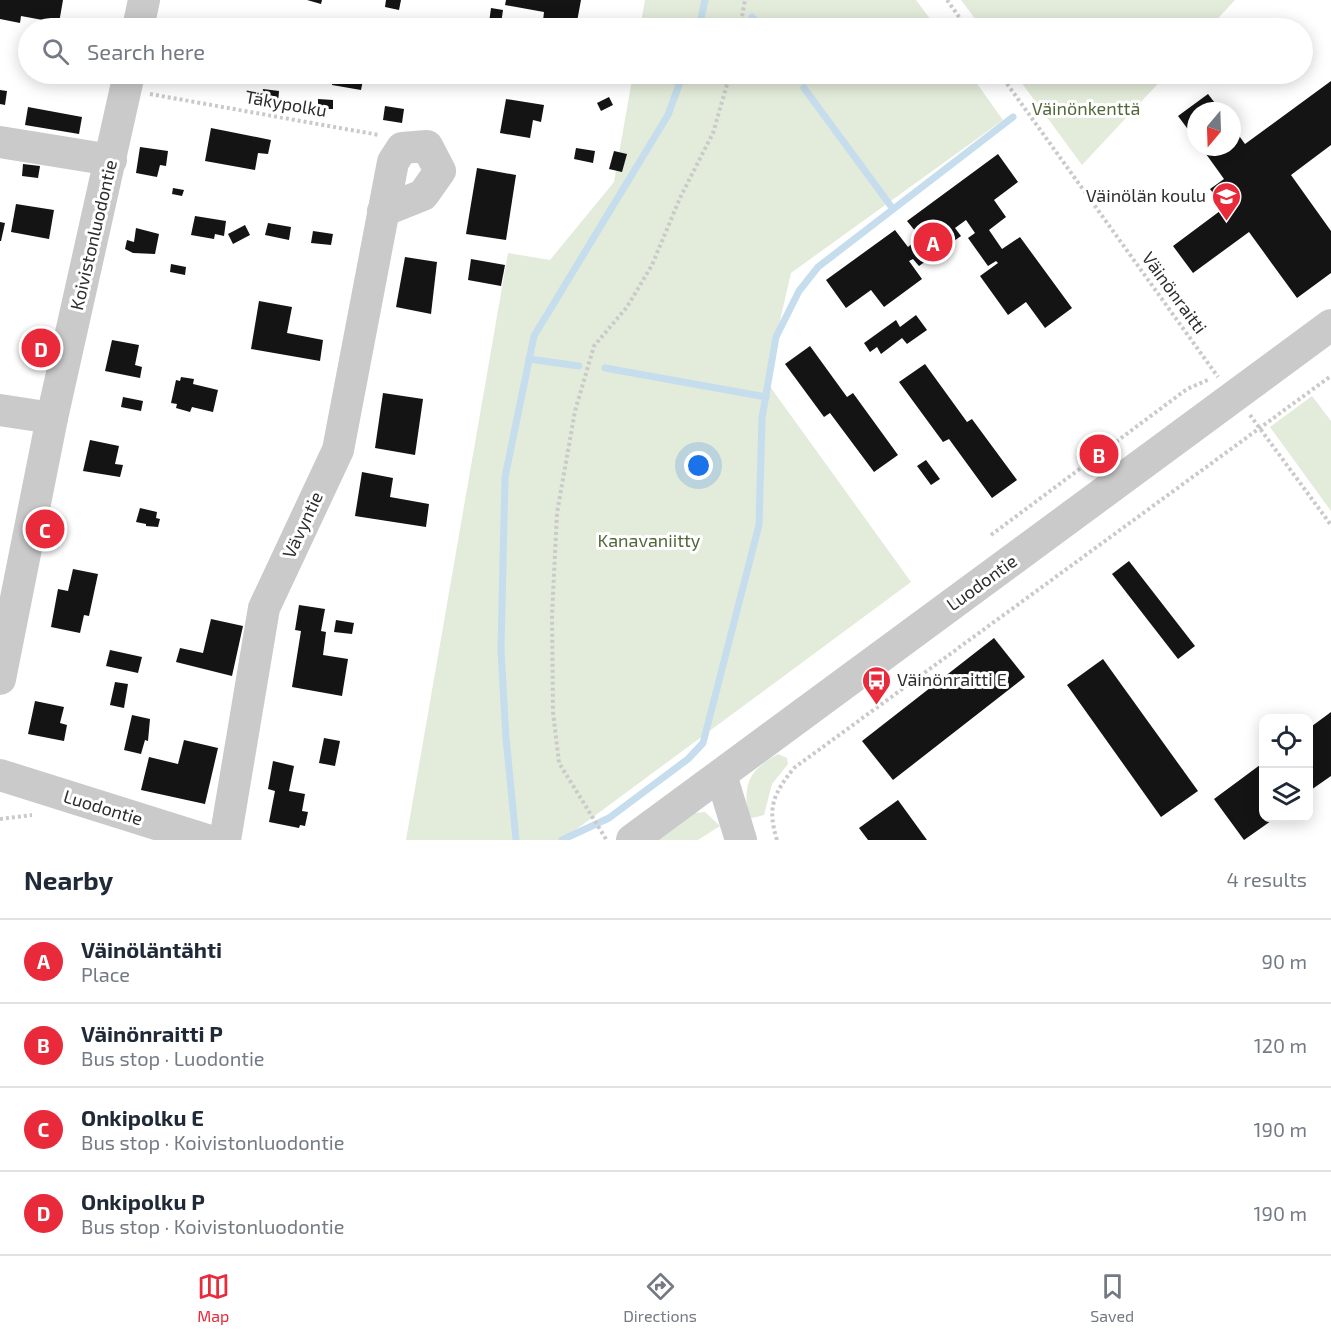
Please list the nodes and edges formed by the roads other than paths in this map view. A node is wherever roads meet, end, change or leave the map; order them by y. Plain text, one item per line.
1 (144, 0) edge
2 (140, 18) edge
3 (126, 84) edge
4 (0, 142) edge
5 (111, 160) junction
6 (383, 211) junction
7 (1331, 325) edge
8 (0, 410) edge
9 (52, 418) junction
10 (8, 596) edge
11 (0, 679) edge
12 (0, 775) edge
13 (721, 775) junction
14 (207, 840) edge
15 (225, 840) edge
16 (632, 840) edge
17 (741, 840) edge

1 - 2 street
3 - 5 street, Koivistonluodontie
4 - 5 street
5 - 9 street, Koivistonluodontie
6 - 6 street, Vävyntie
6 - 15 street, Vävyntie
7 - 13 street, Luodontie
8 - 9 street
9 - 10 street, Koivistonluodontie
10 - 11 street, Koivistonluodontie
12 - 14 street, Luodontie
13 - 16 street, Luodontie
13 - 17 street

